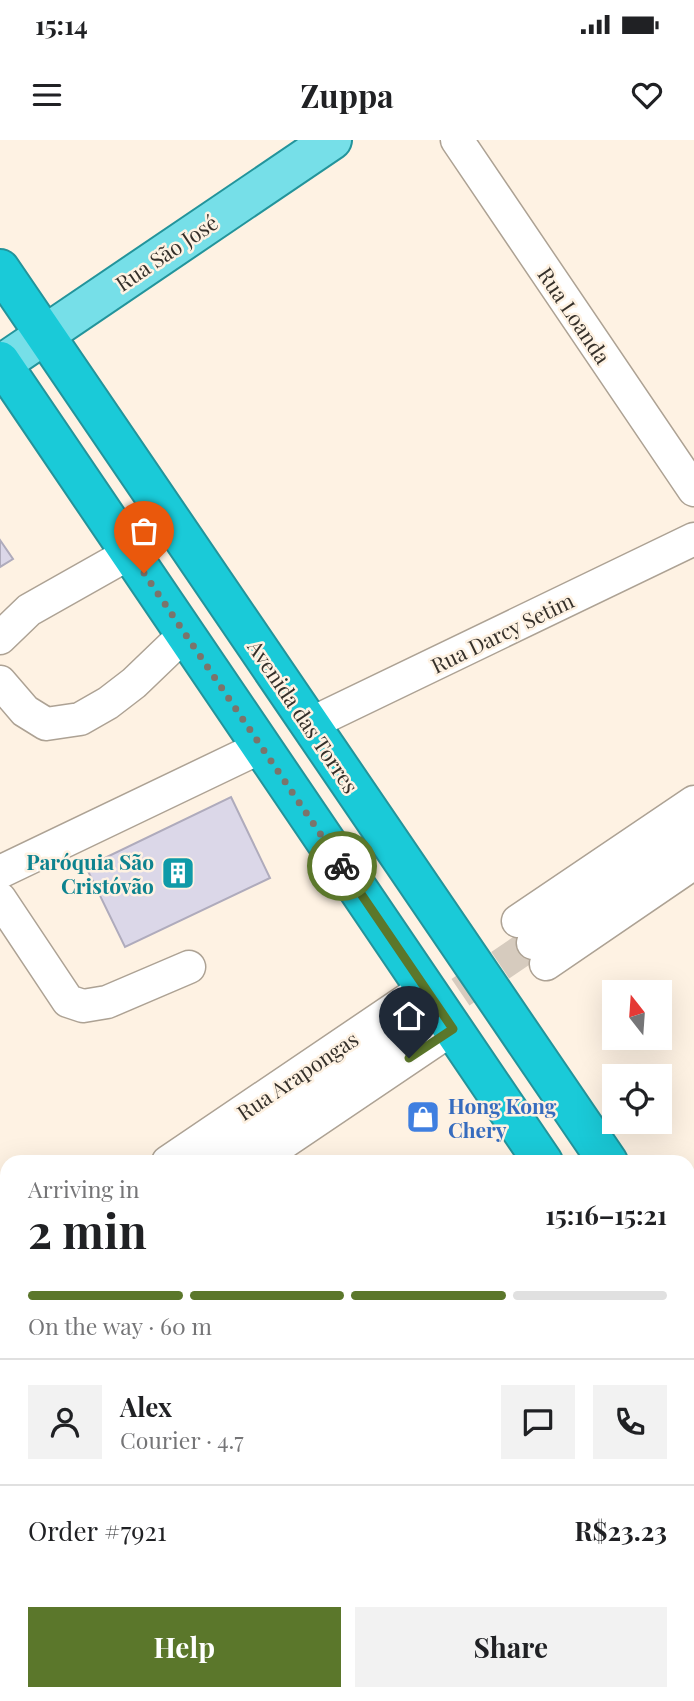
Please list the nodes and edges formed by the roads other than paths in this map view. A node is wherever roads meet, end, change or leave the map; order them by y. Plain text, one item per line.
1 (332, 140) edge
2 (457, 140) edge
3 (0, 269) edge
4 (45, 335) junction
5 (1, 364) edge
6 (694, 491) edge
7 (694, 539) edge
8 (130, 553) junction
9 (186, 634) junction
10 (0, 638) edge
11 (0, 682) edge
12 (310, 724) junction
13 (261, 747) junction
14 (694, 802) edge
15 (694, 834) edge
16 (694, 863) edge
17 (0, 872) edge
18 (0, 900) edge
19 (532, 943) junction
20 (189, 967) dead end
21 (425, 988) junction
22 (453, 1029) junction
23 (381, 1046) tunnel mouth
24 (178, 1155) edge
25 (219, 1155) edge
26 (265, 1155) edge
27 (538, 1155) edge
28 (603, 1155) edge

1 - 4 main road, Rua São José
2 - 6 street, Rua Loanda
3 - 4 highway, Avenida das Torres
4 - 5 main road, Rua São José
4 - 12 highway, Avenida das Torres
5 - 8 highway
7 - 12 street, Rua Darcy Setim
8 - 9 highway
8 - 10 street
9 - 11 street
9 - 13 highway
12 - 28 highway, Avenida das Torres
13 - 17 street
13 - 21 highway
14 - 19 street
15 - 19 street
16 - 19 street
18 - 20 street
21 - 22 highway
21 - 24 street, Rua Arapongas
22 - 26 street
22 - 27 highway
23 - 25 street, Rua Arapongas

